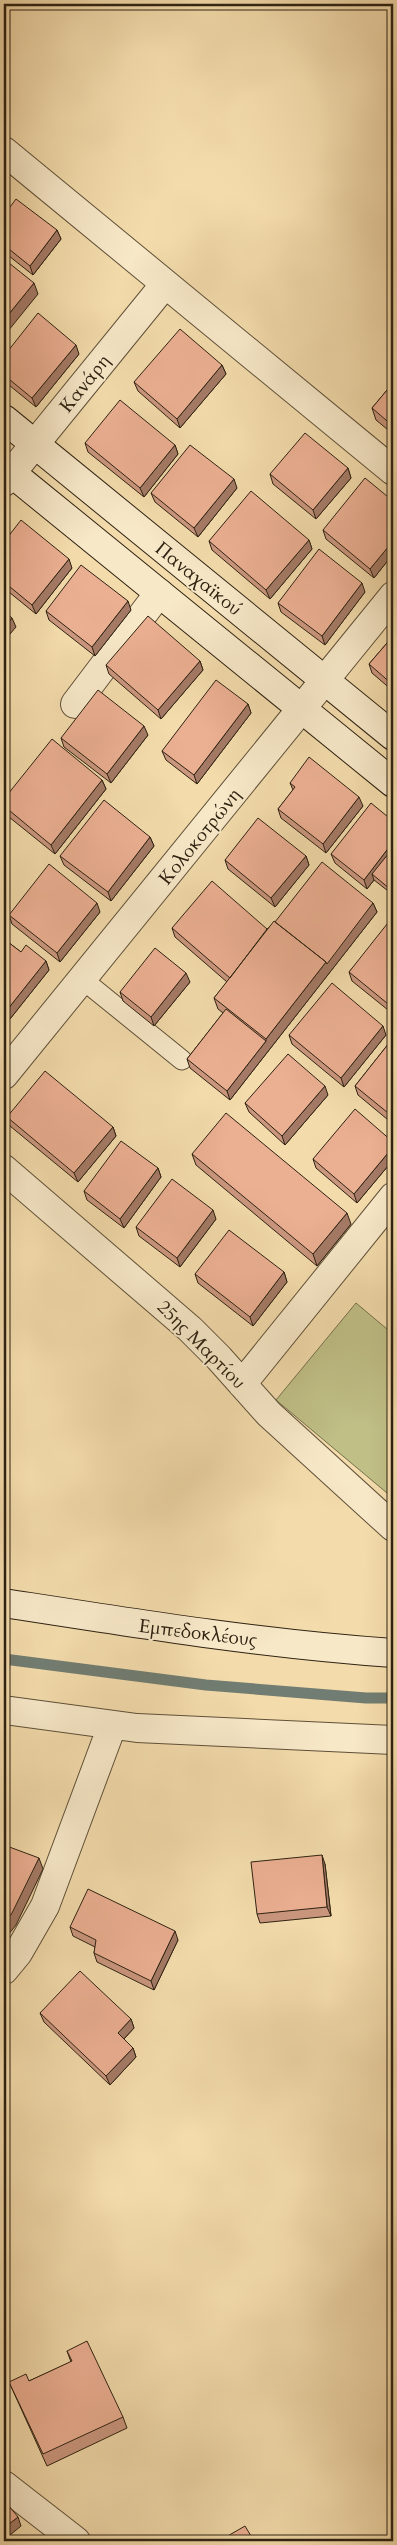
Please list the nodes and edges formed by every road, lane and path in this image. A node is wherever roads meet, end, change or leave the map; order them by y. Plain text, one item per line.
1 (4, 151) edge
2 (165, 284) junction
3 (4, 419) edge
4 (35, 444) junction
5 (393, 471) edge
6 (6, 474) edge
7 (158, 593) junction
8 (393, 596) edge
9 (326, 681) junction
10 (75, 704) dead end
11 (303, 710) junction
12 (393, 736) edge
13 (393, 783) edge
14 (82, 979) junction
15 (182, 1060) dead end
16 (4, 1076) edge
17 (4, 1169) edge
18 (393, 1197) edge
19 (242, 1384) junction
20 (393, 1526) edge
21 (4, 1603) edge
22 (393, 1653) edge
23 (4, 1710) edge
24 (112, 1726) junction
25 (393, 1740) edge
26 (4, 1970) edge
27 (6, 2487) edge
28 (76, 2541) edge

1 - 2 street
2 - 4 street, Κανάρη
2 - 5 street
3 - 4 street, Παναχαϊκού
4 - 6 street, Κανάρη
4 - 9 street, Παναχαϊκού
6 - 7 street, Παναχαϊκού
7 - 10 street
7 - 11 street, Παναχαϊκού
8 - 9 street, Κολοκοτρώνη
9 - 11 street, Κολοκοτρώνη
9 - 12 street, Παναχαϊκού
11 - 13 street, Παναχαϊκού
11 - 14 street, Κολοκοτρώνη
14 - 15 lane
14 - 16 street, Κολοκοτρώνη
17 - 19 street, 25ης Μαρτίου
18 - 19 street
19 - 20 street, 25ης Μαρτίου
21 - 22 street, Εμπεδοκλέους
23 - 24 street
24 - 25 street
24 - 26 street
27 - 28 street

